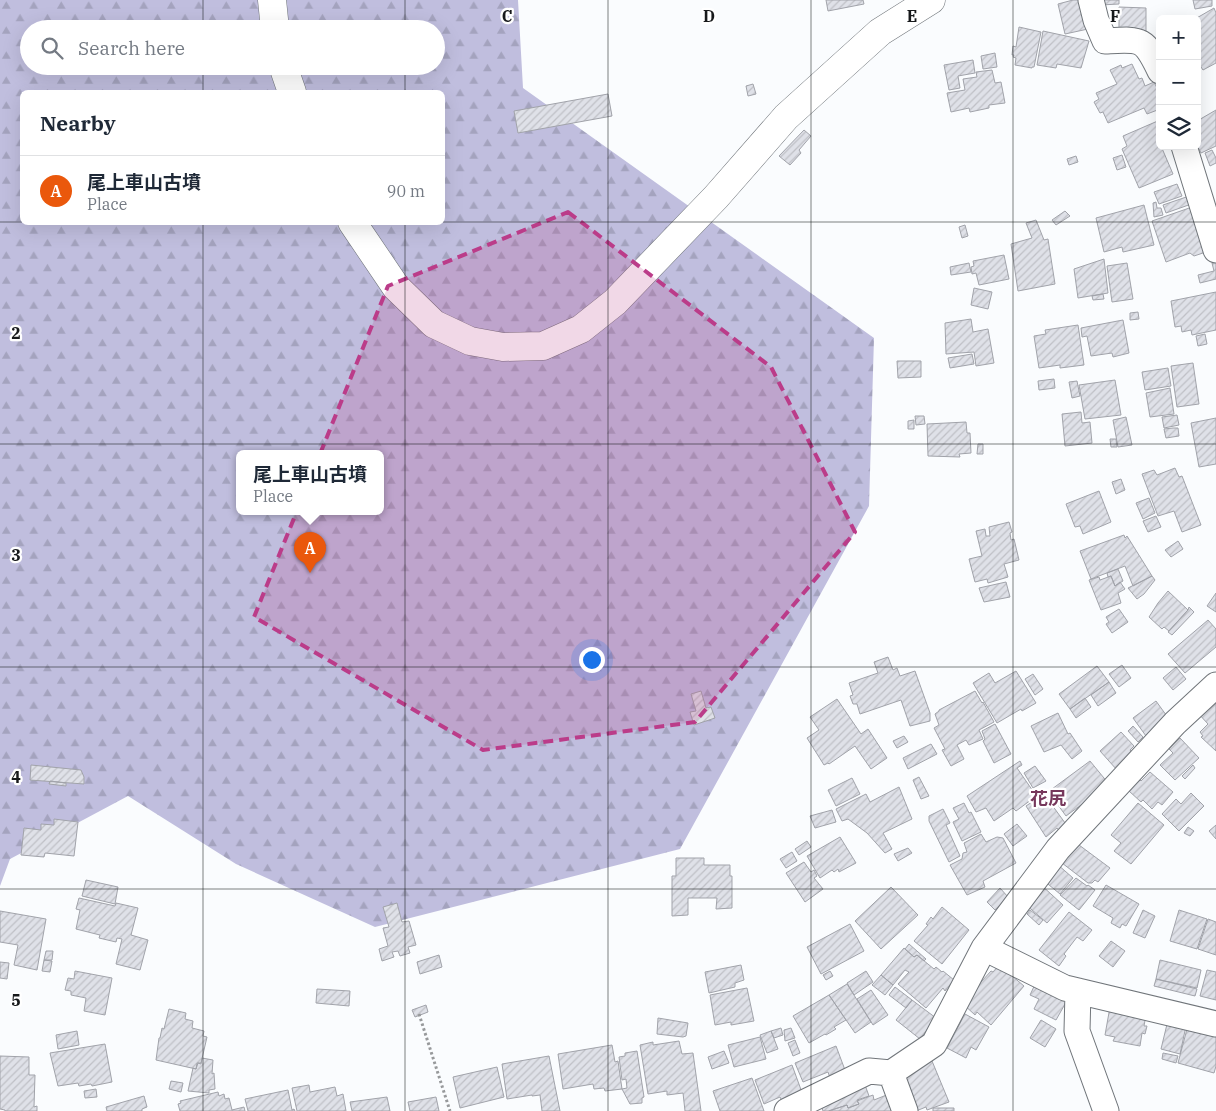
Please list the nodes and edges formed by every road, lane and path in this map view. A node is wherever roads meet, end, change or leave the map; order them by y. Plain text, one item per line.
1 (272, 0) edge
2 (931, 0) edge
3 (1091, 0) edge
4 (274, 20) edge
5 (1156, 63) edge
6 (286, 75) edge
7 (291, 90) edge
8 (1185, 150) edge
9 (354, 225) edge
10 (1216, 250) edge
11 (1216, 685) edge
12 (984, 948) junction
13 (1078, 991) junction
14 (419, 1014) dead end
15 (1216, 1024) edge
16 (891, 1073) junction
17 (450, 1111) edge
18 (787, 1111) edge
19 (905, 1111) edge
20 (1106, 1111) edge

1 - 4 street
2 - 9 street
3 - 5 street
6 - 7 street
8 - 10 street
11 - 12 street
12 - 13 street
12 - 16 street
13 - 15 street
13 - 20 street
14 - 17 path
16 - 18 street
16 - 19 street

